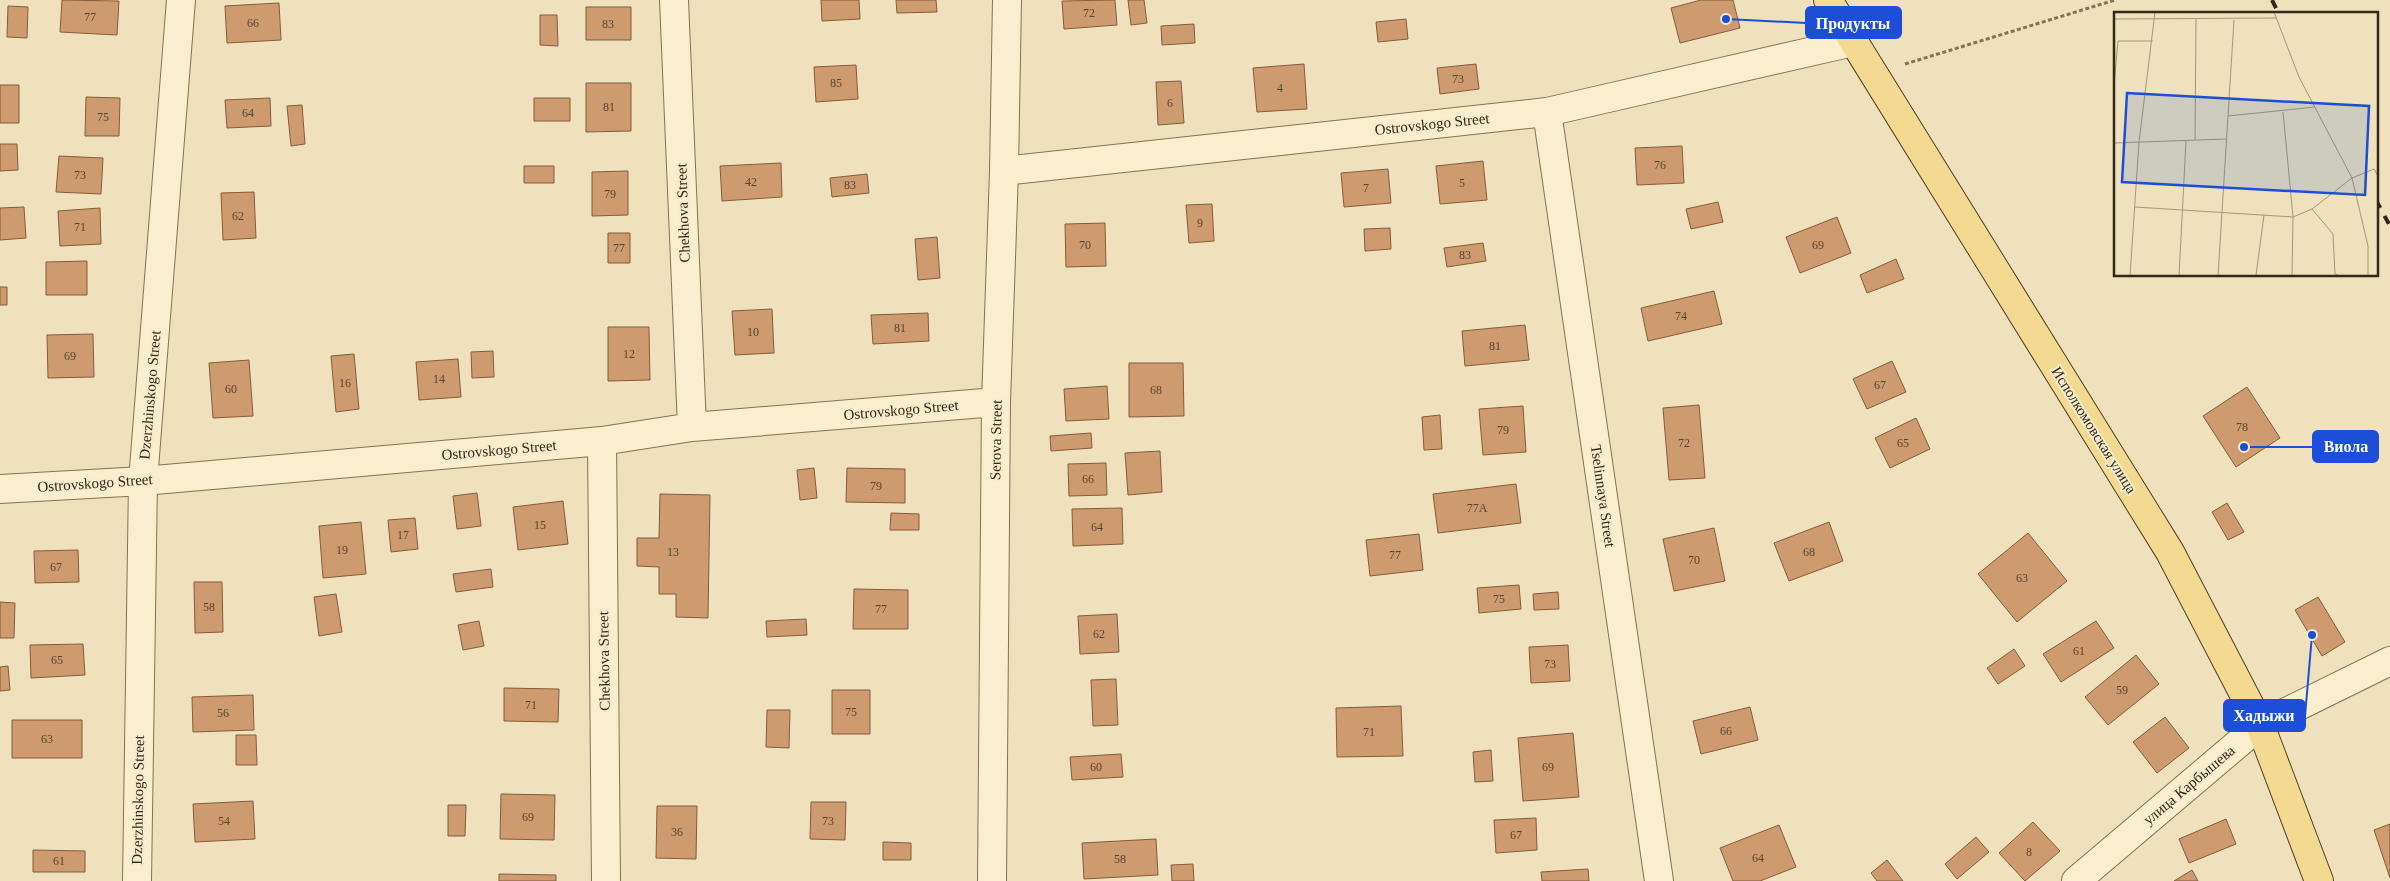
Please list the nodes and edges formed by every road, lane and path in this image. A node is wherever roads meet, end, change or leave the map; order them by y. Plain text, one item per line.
1 (181, 0) edge
2 (674, 0) edge
3 (1007, 0) edge
4 (1828, 0) edge
5 (2115, 0) edge
6 (1853, 42) junction
7 (1873, 73) junction
8 (1547, 112) junction
9 (1004, 171) junction
10 (996, 402) junction
11 (692, 427) junction
12 (602, 441) junction
13 (143, 481) junction
14 (0, 489) edge
15 (2390, 661) edge
16 (2260, 725) junction
17 (137, 881) edge
18 (606, 881) edge
19 (992, 881) edge
20 (1659, 881) edge
21 (2076, 881) edge
22 (2319, 881) edge

1 - 13 street, Dzerzhinskogo Street
2 - 11 street, Chekhova Street
3 - 9 street, Serova Street
4 - 6 main road, Исполкомовская улица
5 - 7 path
6 - 7 main road, Исполкомовская улица
6 - 8 street, Ostrovskogo Street
7 - 16 main road, Исполкомовская улица
8 - 9 street, Ostrovskogo Street
8 - 20 street, Tselinnaya Street
9 - 10 street, Serova Street
10 - 11 street, Ostrovskogo Street
10 - 19 street, Serova Street
11 - 12 street, Ostrovskogo Street
12 - 13 street, Ostrovskogo Street
12 - 18 street, Chekhova Street
13 - 14 street, Ostrovskogo Street
13 - 17 street, Dzerzhinskogo Street
15 - 16 street, улица Карбышева
16 - 21 street, улица Карбышева
16 - 22 main road, Исполкомовская улица

